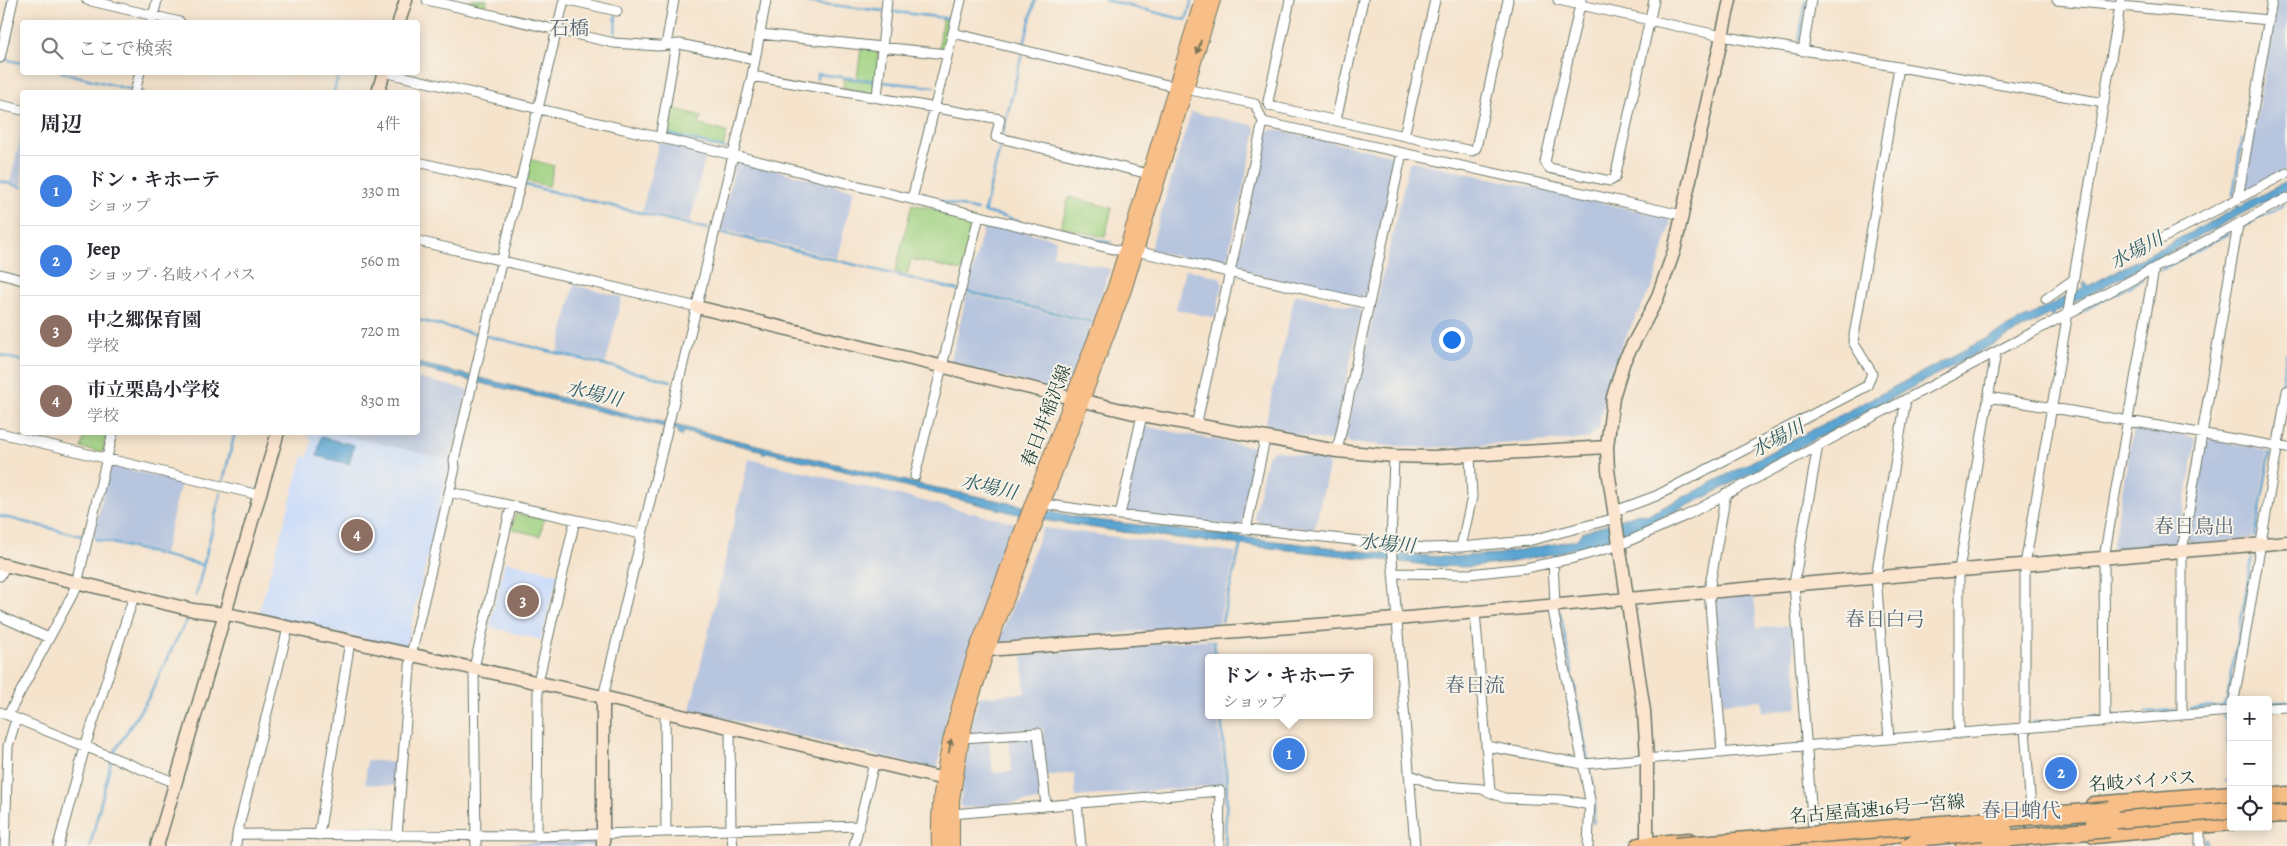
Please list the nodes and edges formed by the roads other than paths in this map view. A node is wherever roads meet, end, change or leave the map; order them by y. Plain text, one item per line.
1 (13, 0) edge
2 (87, 0) edge
3 (157, 0) edge
4 (406, 0) edge
5 (427, 0) edge
6 (564, 0) edge
7 (569, 0) edge
8 (674, 0) edge
9 (766, 0) edge
10 (888, 0) edge
11 (961, 0) edge
12 (1202, 0) edge
13 (1213, 0) edge
14 (1290, 0) edge
15 (1363, 0) edge
16 (1435, 0) edge
17 (1508, 0) edge
18 (1558, 0) edge
19 (1654, 0) edge
20 (1730, 0) edge
21 (1811, 0) edge
22 (2057, 0) edge
23 (2272, 0) edge
24 (1581, 2) edge
25 (2121, 3) edge
26 (617, 11) dead end
27 (153, 19) edge
28 (400, 20) edge
29 (1650, 20) junction
30 (2269, 20) junction
31 (557, 30) junction
32 (953, 33) junction
33 (760, 34) junction
34 (1722, 36) junction
35 (671, 45) junction
36 (883, 47) junction
37 (1803, 51) junction
38 (948, 54) junction
39 (0, 58) edge
40 (755, 60) junction
41 (1899, 68) junction
42 (139, 75) edge
43 (383, 75) edge
44 (392, 75) edge
45 (752, 76) junction
46 (1181, 88) junction
47 (136, 90) edge
48 (379, 90) edge
49 (877, 97) junction
50 (2104, 103) junction
51 (0, 105) edge
52 (935, 107) junction
53 (20, 110) edge
54 (538, 110) junction
55 (1336, 120) junction
56 (1263, 122) junction
57 (1404, 136) junction
58 (660, 138) junction
59 (1402, 153) junction
60 (733, 155) junction
61 (420, 162) edge
62 (2287, 173) edge
63 (1149, 174) junction
64 (520, 186) junction
65 (2238, 198) junction
66 (2287, 198) edge
67 (912, 199) junction
68 (1682, 215) junction
69 (979, 216) junction
70 (2238, 224) junction
71 (2162, 239) dead end
72 (420, 242) edge
73 (1131, 252) junction
74 (502, 262) junction
75 (2154, 269) junction
76 (0, 274) edge
77 (1230, 274) junction
78 (20, 279) edge
79 (2073, 282) junction
80 (2046, 299) dead end
81 (1369, 304) junction
82 (697, 308) junction
83 (2067, 312) junction
84 (1996, 352) junction
85 (942, 368) junction
86 (2287, 390) edge
87 (1989, 396) junction
88 (1906, 399) junction
89 (1078, 400) junction
90 (2051, 407) junction
91 (1142, 415) junction
92 (2128, 420) junction
93 (1196, 426) junction
94 (2202, 433) junction
95 (0, 434) edge
96 (112, 435) edge
97 (277, 435) edge
98 (1265, 439) junction
99 (1818, 445) junction
100 (1607, 447) junction
101 (2282, 447) edge
102 (1336, 452) junction
103 (1394, 456) junction
104 (1470, 456) junction
105 (106, 459) junction
106 (915, 476) dead end
107 (449, 492) junction
108 (1726, 493) junction
109 (259, 496) junction
110 (1040, 505) junction
111 (511, 507) junction
112 (1120, 515) junction
113 (1616, 515) junction
114 (575, 520) junction
115 (1031, 524) junction
116 (1246, 529) junction
117 (640, 534) junction
118 (2287, 542) edge
119 (2261, 544) junction
120 (1620, 545) junction
121 (1461, 547) junction
122 (1391, 548) junction
123 (2182, 551) junction
124 (2104, 558) junction
125 (1552, 562) junction
126 (2024, 565) junction
127 (2, 568) edge
128 (1392, 570) junction
129 (1959, 570) junction
130 (1876, 577) junction
131 (78, 583) junction
132 (1794, 584) junction
133 (1709, 591) junction
134 (134, 596) junction
135 (1628, 598) junction
136 (1553, 604) junction
137 (1475, 612) junction
138 (224, 615) junction
139 (0, 616) edge
140 (1396, 619) junction
141 (288, 628) junction
142 (49, 638) junction
143 (350, 641) junction
144 (987, 650) junction
145 (411, 655) junction
146 (474, 668) junction
147 (538, 682) junction
148 (2235, 696) edge
149 (603, 697) junction
150 (2287, 707) edge
151 (2272, 708) edge
152 (2227, 711) edge
153 (665, 712) junction
154 (8, 715) edge
155 (2182, 715) junction
156 (2105, 722) junction
157 (730, 728) junction
158 (2025, 728) junction
159 (1958, 734) junction
160 (962, 738) junction
161 (1890, 739) junction
162 (85, 746) junction
163 (1486, 746) junction
164 (1806, 746) junction
165 (1722, 753) junction
166 (1648, 759) junction
167 (874, 763) junction
168 (1583, 764) junction
169 (4, 769) edge
170 (1409, 774) junction
171 (944, 779) junction
172 (176, 783) junction
173 (2287, 790) edge
174 (1490, 791) junction
175 (2272, 791) edge
176 (2227, 794) edge
177 (2287, 795) edge
178 (2272, 797) edge
179 (2227, 800) edge
180 (3, 803) edge
181 (1077, 804) junction
182 (1590, 805) junction
183 (2287, 805) edge
184 (1046, 806) junction
185 (2272, 806) edge
186 (2227, 810) edge
187 (2031, 812) junction
188 (952, 814) junction
189 (2287, 814) edge
190 (2272, 815) edge
191 (2287, 818) edge
192 (2227, 819) edge
193 (2272, 819) edge
194 (2227, 822) edge
195 (2200, 825) junction
196 (858, 826) junction
197 (731, 830) junction
198 (1813, 830) junction
199 (666, 832) junction
200 (237, 834) junction
201 (319, 835) junction
202 (397, 836) junction
203 (537, 836) junction
204 (603, 840) edge
205 (476, 841) edge
206 (2034, 843) edge
207 (5, 846) edge
208 (58, 846) edge
209 (157, 846) edge
210 (236, 846) edge
211 (733, 846) edge
212 (854, 846) edge
213 (940, 846) edge
214 (952, 846) edge
215 (1081, 846) edge
216 (1219, 846) edge
217 (1415, 846) edge
218 (1588, 846) edge
219 (1644, 846) edge
220 (1675, 846) edge
221 (1797, 846) edge
222 (1908, 846) edge
223 (1920, 846) edge
224 (1964, 846) edge
225 (2200, 846) edge

1 - 39 street
2 - 27 street
3 - 27 street
4 - 28 street
5 - 31 street
6 - 31 street
7 - 26 street
8 - 35 street
9 - 33 street
10 - 36 street
11 - 32 street
12 - 46 main road, 春日井稲沢線
13 -> 46 main road, 春日井稲沢線
14 - 55 street
15 - 55 street
16 - 57 street
17 - 57 street
18 - 24 street
19 - 29 street
20 - 34 street
21 - 37 street
22 - 25 street
23 - 30 street
24 - 29 street
24 - 29 street
25 - 30 street
25 - 50 street
29 - 34 street
30 - 65 street
31 - 35 street
31 - 54 street
32 - 38 street
32 - 46 street
33 - 36 street
33 - 40 street
34 - 37 street
34 - 68 street
35 - 40 street
35 - 58 street
36 - 38 street
36 - 49 street
37 - 41 street
38 - 52 street
40 - 45 street
41 - 50 street
41 - 113 street
42 - 47 street
43 - 48 street
44 - 54 street
45 - 49 street
45 - 60 street
46 - 56 street
46 - 63 main road, 春日井稲沢線
46 - 73 main road, 春日井稲沢線
49 - 52 street
50 - 79 street
51 - 53 street
52 - 63 street
52 - 67 street
54 - 58 street
54 - 64 street
55 - 57 street
56 - 59 street
56 - 77 street
58 - 60 street
59 - 68 street
59 - 81 street
60 - 67 street
60 - 82 street
61 - 64 street
62 - 65 street
63 - 73 main road, 春日井稲沢線
64 - 74 street
65 - 71 street
66 - 70 street
67 - 69 street
68 - 100 street
69 - 73 street
69 - 85 street
70 - 75 street
70 - 94 street
72 - 74 street
73 - 77 street
73 - 89 main road, 春日井稲沢線
74 - 82 street
74 - 107 street
75 - 83 street
75 - 92 street
76 - 78 street
77 - 81 street
77 - 93 street
79 - 80 street
79 - 83 street
81 - 102 street
82 - 85 street
82 - 117 street
83 - 84 street
83 - 90 street
84 - 87 street
84 - 88 street
85 - 89 street
85 - 106 street
86 - 101 street
87 - 90 street
87 - 129 street
88 - 99 street
88 - 130 street
89 - 91 street
89 - 110 main road, 春日井稲沢線
90 - 92 street
90 - 126 street
91 - 93 street
91 - 112 street
92 - 94 street
92 - 124 street
93 - 98 street
94 - 101 street
94 - 123 street
95 - 105 street
96 - 105 street
97 - 109 street
98 - 102 street
98 - 116 street
99 - 108 street
99 - 132 street
100 - 104 street
100 - 113 street
101 - 119 street
102 - 103 street
103 - 104 street
103 - 122 street
104 - 121 street
105 - 109 street
105 - 131 street
107 - 111 street
107 - 145 street
108 - 120 street
108 - 133 street
109 - 138 street
110 - 112 street
110 - 115 main road, 春日井稲沢線
111 - 114 street
111 - 146 street
112 - 116 street
113 - 120 street
113 - 121 street
114 - 117 street
114 - 147 street
115 - 144 main road, 春日井稲沢線
171 -> 115 main road, 春日井稲沢線
116 - 122 street
117 - 149 street
118 - 119 street
119 - 123 street
119 - 148 street
120 - 125 street
120 - 135 street
121 - 122 street
122 - 128 street
123 - 124 street
123 - 155 street
124 - 126 street
124 - 156 street
125 - 128 street
125 - 136 street
126 - 129 street
126 - 158 street
127 - 131 street
128 - 140 street
129 - 130 street
129 - 159 street
130 - 132 street
130 - 161 street
131 - 134 street
131 - 142 street
132 - 133 street
132 - 164 street
133 - 135 street
133 - 165 street
134 - 138 street
134 - 162 street
135 - 136 street
135 - 166 street
136 - 137 street
136 - 168 street
137 - 140 street
137 - 163 street
138 - 141 street
138 - 172 street
139 - 142 street
140 - 144 street
140 - 170 street
141 - 143 street
141 - 200 street
142 - 154 street
143 - 145 street
143 - 201 street
144 - 160 main road, 春日井稲沢線
145 - 146 street
145 - 202 street
146 - 147 street
146 - 205 street
147 - 149 street
147 - 203 street
149 - 153 street
149 - 204 street
150 - 151 street
152 - 155 street
153 - 157 street
153 - 199 street
154 - 162 street
154 - 169 street
155 - 156 street
156 - 158 street
157 - 167 street
157 - 197 street
158 - 159 street
158 - 187 street
159 - 161 street
160 - 184 street
160 - 188 main road, 春日井稲沢線
161 - 164 street
162 - 172 street
162 - 208 street
163 - 168 street
163 - 174 street
164 - 165 street
164 - 198 street
165 - 166 street
166 - 168 street
166 - 219 street
167 - 171 street
167 - 196 street
168 - 182 street
169 - 180 street
170 - 174 street
170 - 217 street
171 - 213 main road, 春日井稲沢線
172 - 209 street
173 - 175 highway
174 - 182 street
176 - 187 highway, 名岐バイパス
177 - 178 highway
179 - 220 highway, 名古屋高速16号一宮線, bridge
180 - 207 street
181 - 184 street
181 - 215 street
181 - 216 street
182 - 218 street
183 - 185 highway
184 - 188 street
186 - 222 highway, bridge
187 - 198 highway
187 - 206 street
187 - 221 highway
188 - 214 main road, 春日井稲沢線
189 - 190 highway
191 - 193 highway
192 - 223 highway, bridge
194 - 195 highway
195 - 206 highway
195 - 225 street
196 - 197 street
196 - 212 street
197 - 199 street
197 - 211 street
198 - 219 highway
199 - 204 street
200 - 201 street
200 - 210 street
201 - 202 street
202 - 205 street
203 - 204 street
203 - 205 street
206 - 224 highway

